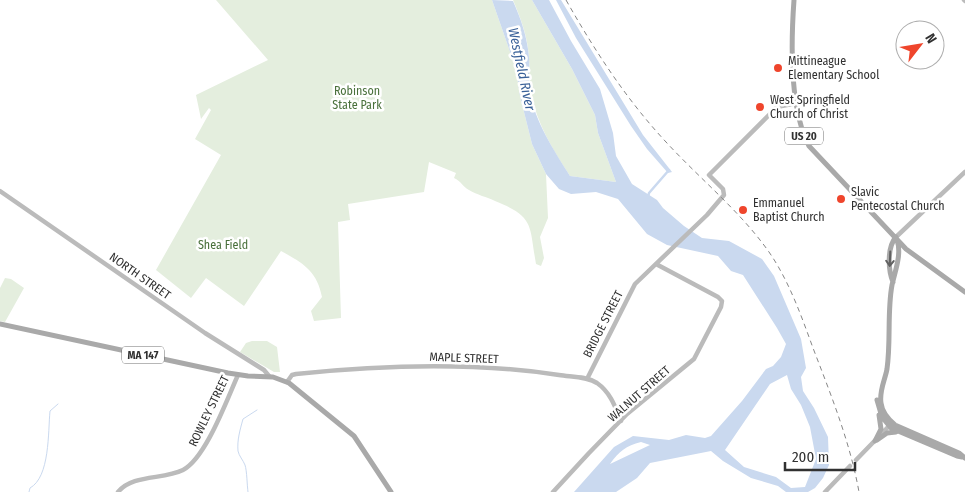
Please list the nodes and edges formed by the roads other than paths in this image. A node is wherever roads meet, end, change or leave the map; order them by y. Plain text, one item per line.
1 (794, 0) edge
2 (796, 103) junction
3 (965, 172) edge
4 (0, 191) edge
5 (896, 237) junction
6 (909, 252) junction
7 (898, 256) junction
8 (656, 264) junction
9 (893, 282) junction
10 (965, 292) edge
11 (0, 324) edge
12 (238, 374) junction
13 (269, 376) junction
14 (587, 379) junction
15 (884, 380) junction
16 (287, 382) junction
17 (877, 400) junction
18 (621, 421) junction
19 (890, 424) junction
20 (903, 434) junction
21 (874, 441) junction
22 (964, 457) edge
23 (856, 460) dead end
24 (850, 466) dead end
25 (118, 492) edge
26 (391, 492) edge
27 (554, 492) edge
28 (825, 492) edge

1 - 2 main road, US 20
2 - 5 main road, US 20
2 - 8 main road, BRIDGE STREET
3 - 5 main road
4 - 13 main road, NORTH STREET
5 - 6 main road, US 20
5 - 7 main road
5 -> 9 main road
6 - 7 main road
6 - 10 main road, US 20
7 - 9 main road
8 - 14 main road, BRIDGE STREET
8 - 18 main road, WALNUT STREET
9 - 15 main road
11 - 12 main road, MA 147
12 - 13 main road, MA 147
12 - 25 main road, ROWLEY STREET
13 - 16 main road, MA 147
14 - 16 main road, MAPLE STREET
14 - 18 main road, MAPLE STREET
15 - 17 main road
15 - 19 main road
16 - 26 main road, MA 147
17 - 19 main road
17 - 21 main road
18 - 27 main road, WALNUT STREET
19 - 20 main road
19 - 21 main road
19 - 22 main road
20 - 21 main road
20 - 22 main road
21 - 23 main road
24 - 28 main road

